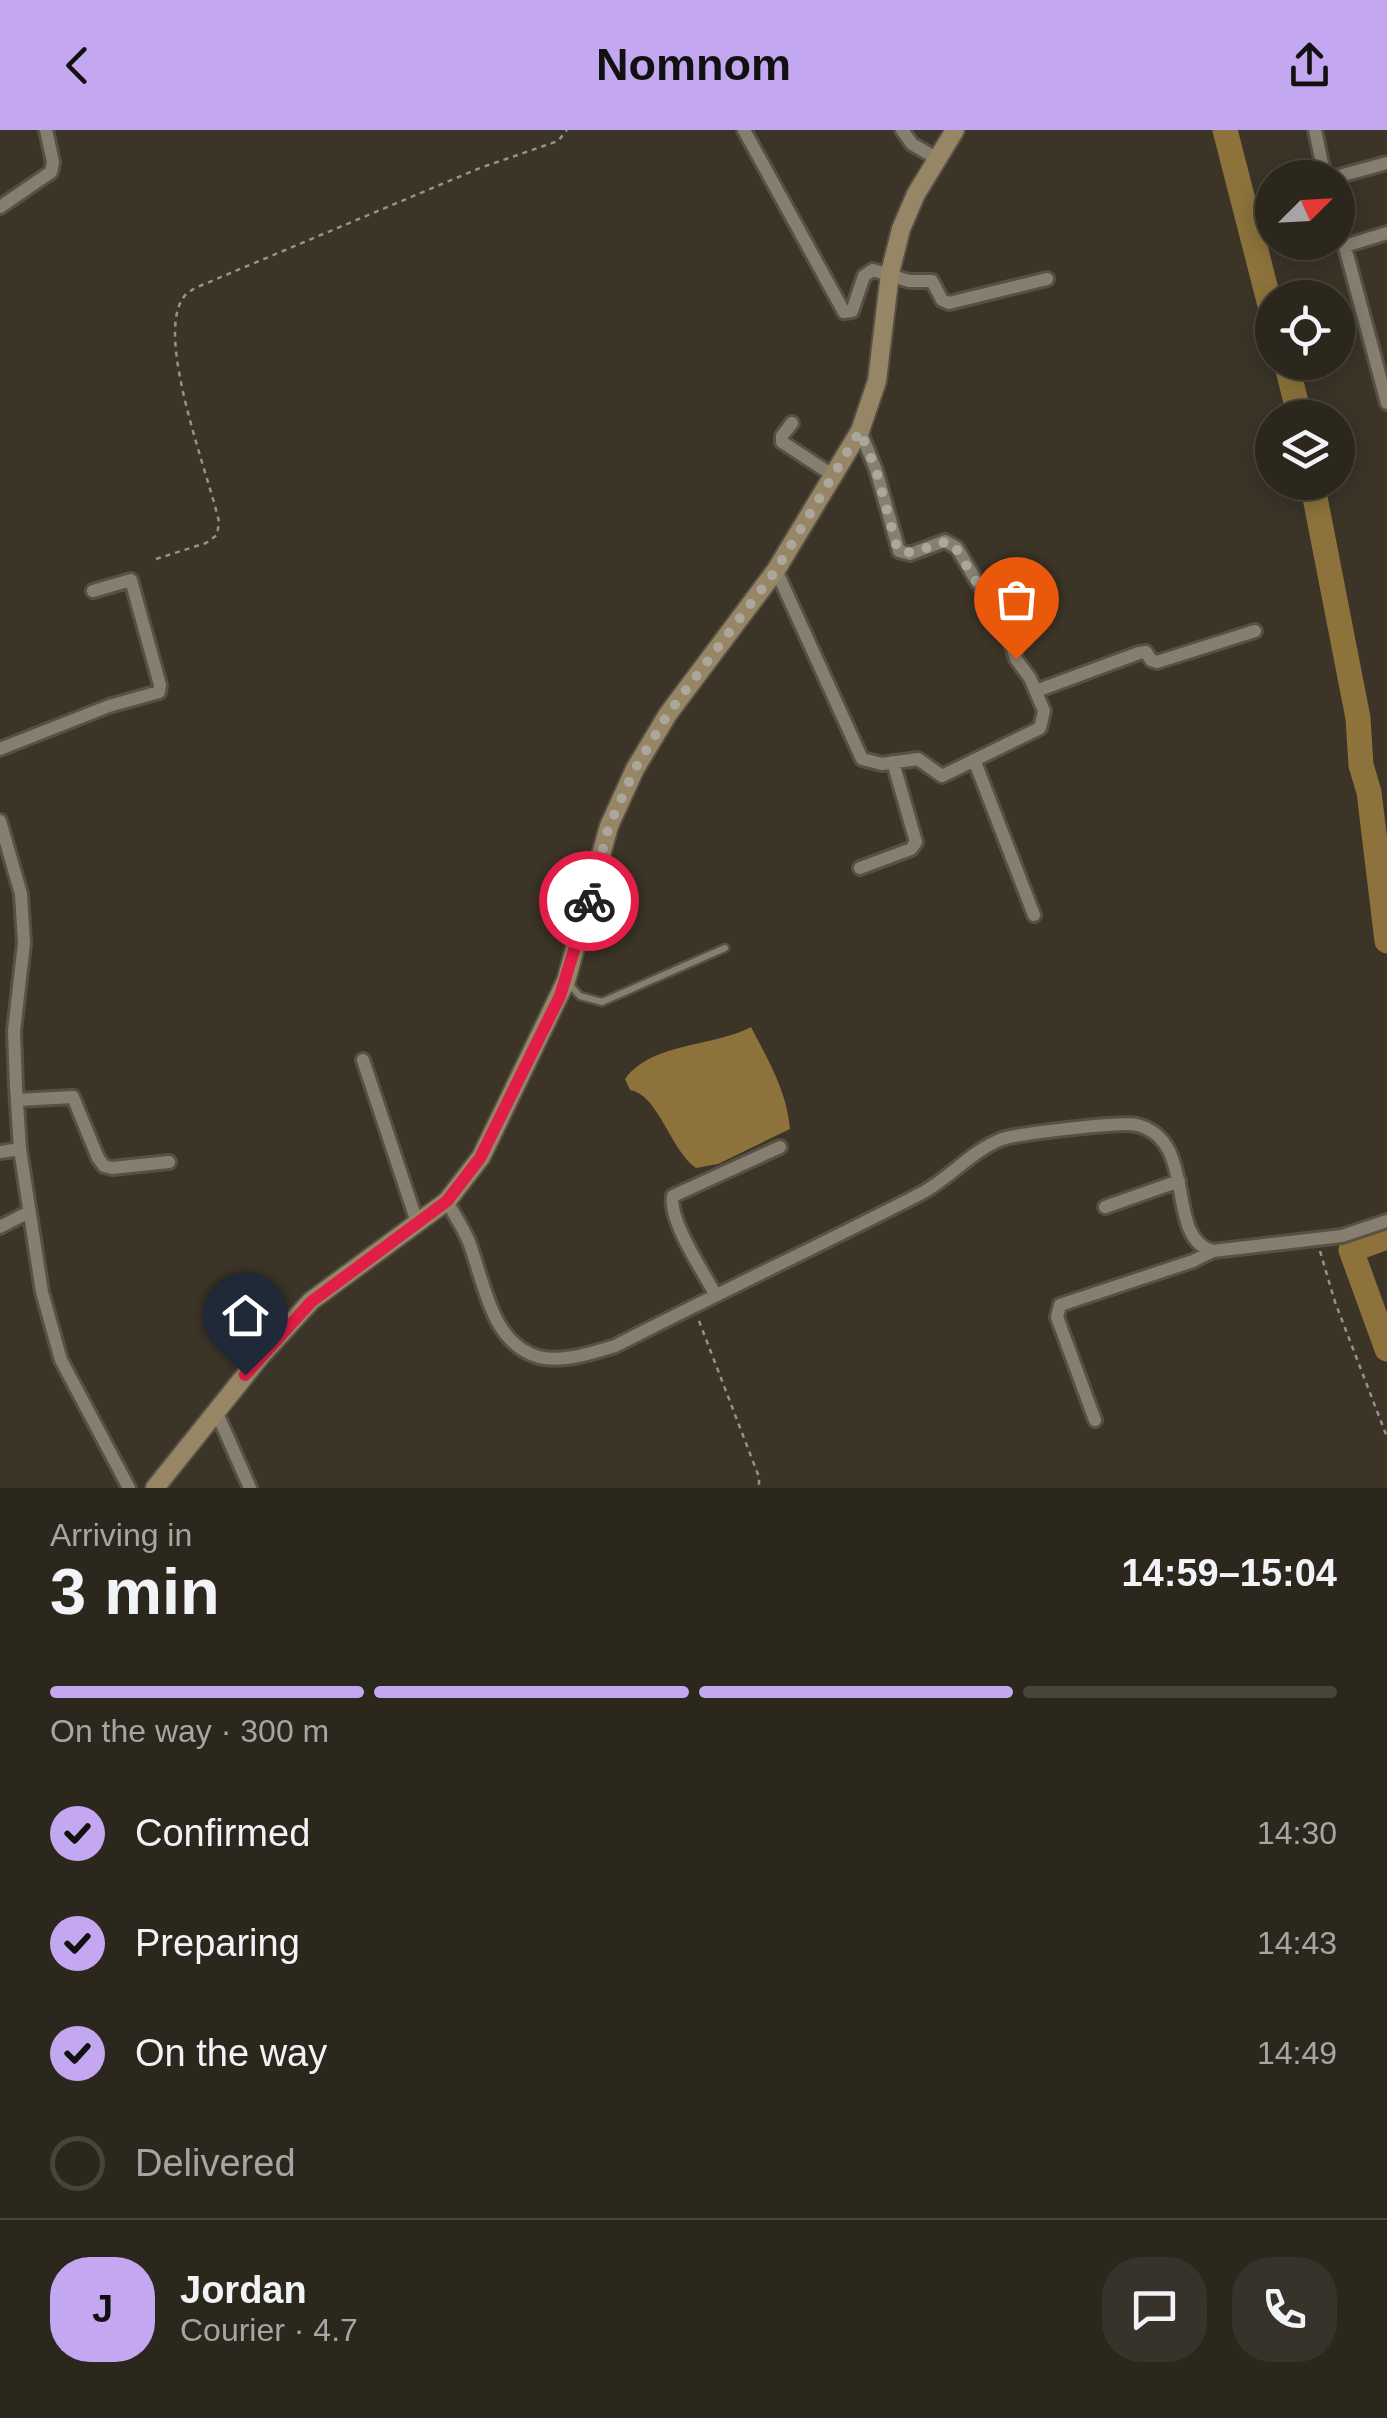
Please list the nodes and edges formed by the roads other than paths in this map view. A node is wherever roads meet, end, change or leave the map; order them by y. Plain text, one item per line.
1 (46, 130) edge
2 (744, 130) edge
3 (902, 130) edge
4 (955, 130) edge
5 (1315, 130) edge
6 (936, 158) junction
7 (1323, 160) edge
8 (1387, 163) edge
9 (1355, 171) edge
10 (0, 208) edge
11 (1387, 233) edge
12 (1355, 243) edge
13 (1349, 260) edge
14 (890, 273) junction
15 (1048, 278) dead end
16 (1380, 355) edge
17 (1387, 403) edge
18 (792, 423) dead end
19 (860, 431) junction
20 (834, 476) junction
21 (776, 570) junction
22 (94, 590) dead end
23 (1255, 631) dead end
24 (1036, 691) junction
25 (0, 750) edge
26 (894, 762) junction
27 (975, 762) junction
28 (0, 821) edge
29 (860, 868) dead end
30 (1034, 915) dead end
31 (725, 948) dead end
32 (566, 981) junction
33 (364, 1060) dead end
34 (17, 1100) junction
35 (780, 1147) dead end
36 (20, 1149) junction
37 (0, 1152) edge
38 (169, 1162) dead end
39 (1179, 1181) junction
40 (447, 1201) junction
41 (1106, 1207) dead end
42 (29, 1212) junction
43 (1387, 1221) edge
44 (417, 1222) junction
45 (0, 1227) edge
46 (1212, 1251) junction
47 (715, 1294) junction
48 (216, 1411) junction
49 (1095, 1420) dead end
50 (129, 1488) edge
51 (155, 1488) edge
52 (250, 1488) edge

1 - 10 street
2 - 14 street
3 - 6 street
4 - 6 street
5 - 7 street
6 - 14 street
8 - 9 street
11 - 12 street
13 - 16 street
14 - 15 street
14 - 19 street
16 - 17 street
18 - 20 street
19 - 20 street
19 - 24 street
20 - 21 street
21 - 26 street
21 - 32 street
22 - 25 street
23 - 24 street
24 - 27 street
26 - 27 street
26 - 29 street
27 - 30 street
28 - 34 street
31 - 32 lane
32 - 40 street
33 - 44 street
34 - 36 street
34 - 38 street
35 - 47 street
36 - 37 street
36 - 42 street
39 - 41 street
39 - 46 street
39 - 47 street
40 - 44 street
40 - 47 street
42 - 45 street
42 - 50 street
43 - 46 street
44 - 48 street
46 - 49 street
48 - 51 street
48 - 52 street

